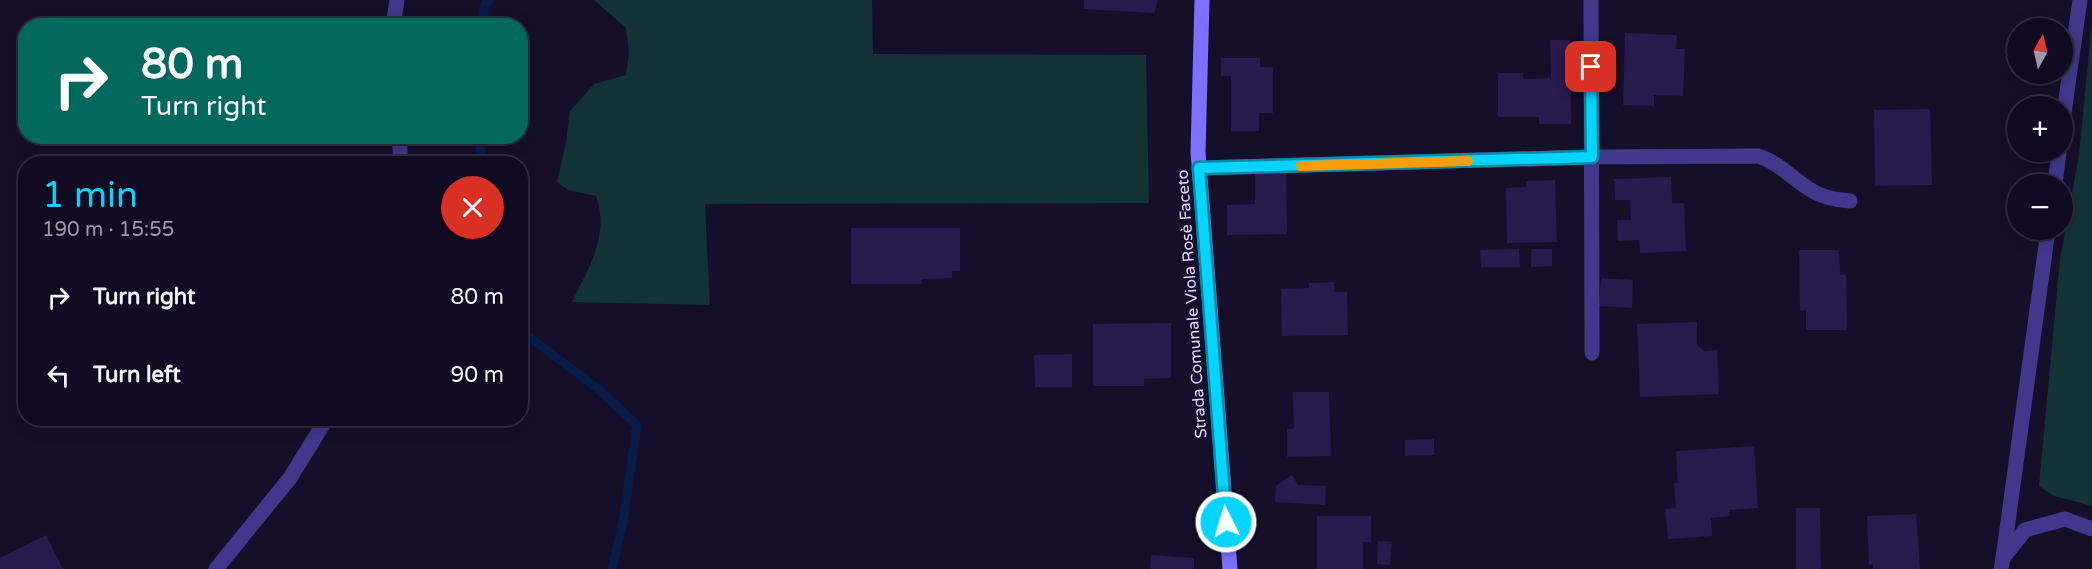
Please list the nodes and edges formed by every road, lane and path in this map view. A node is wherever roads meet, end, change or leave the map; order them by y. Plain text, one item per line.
1 (397, 0) edge
2 (1202, 0) edge
3 (1591, 0) edge
4 (2080, 0) edge
5 (394, 18) edge
6 (2066, 96) edge
7 (1592, 157) junction
8 (1199, 168) junction
9 (1850, 201) dead end
10 (2047, 240) edge
11 (1592, 353) dead end
12 (322, 426) edge
13 (2092, 529) edge
14 (2002, 563) edge
15 (216, 569) edge
16 (1230, 569) edge

1 - 5 street
2 - 8 street, Strada Comunale Viola Rosè Faceto
3 - 7 street
4 - 6 street
7 - 8 street
7 - 9 street
7 - 11 street
8 - 16 street, Strada Comunale Viola Rosè Faceto
10 - 14 street
12 - 15 street
13 - 14 street

